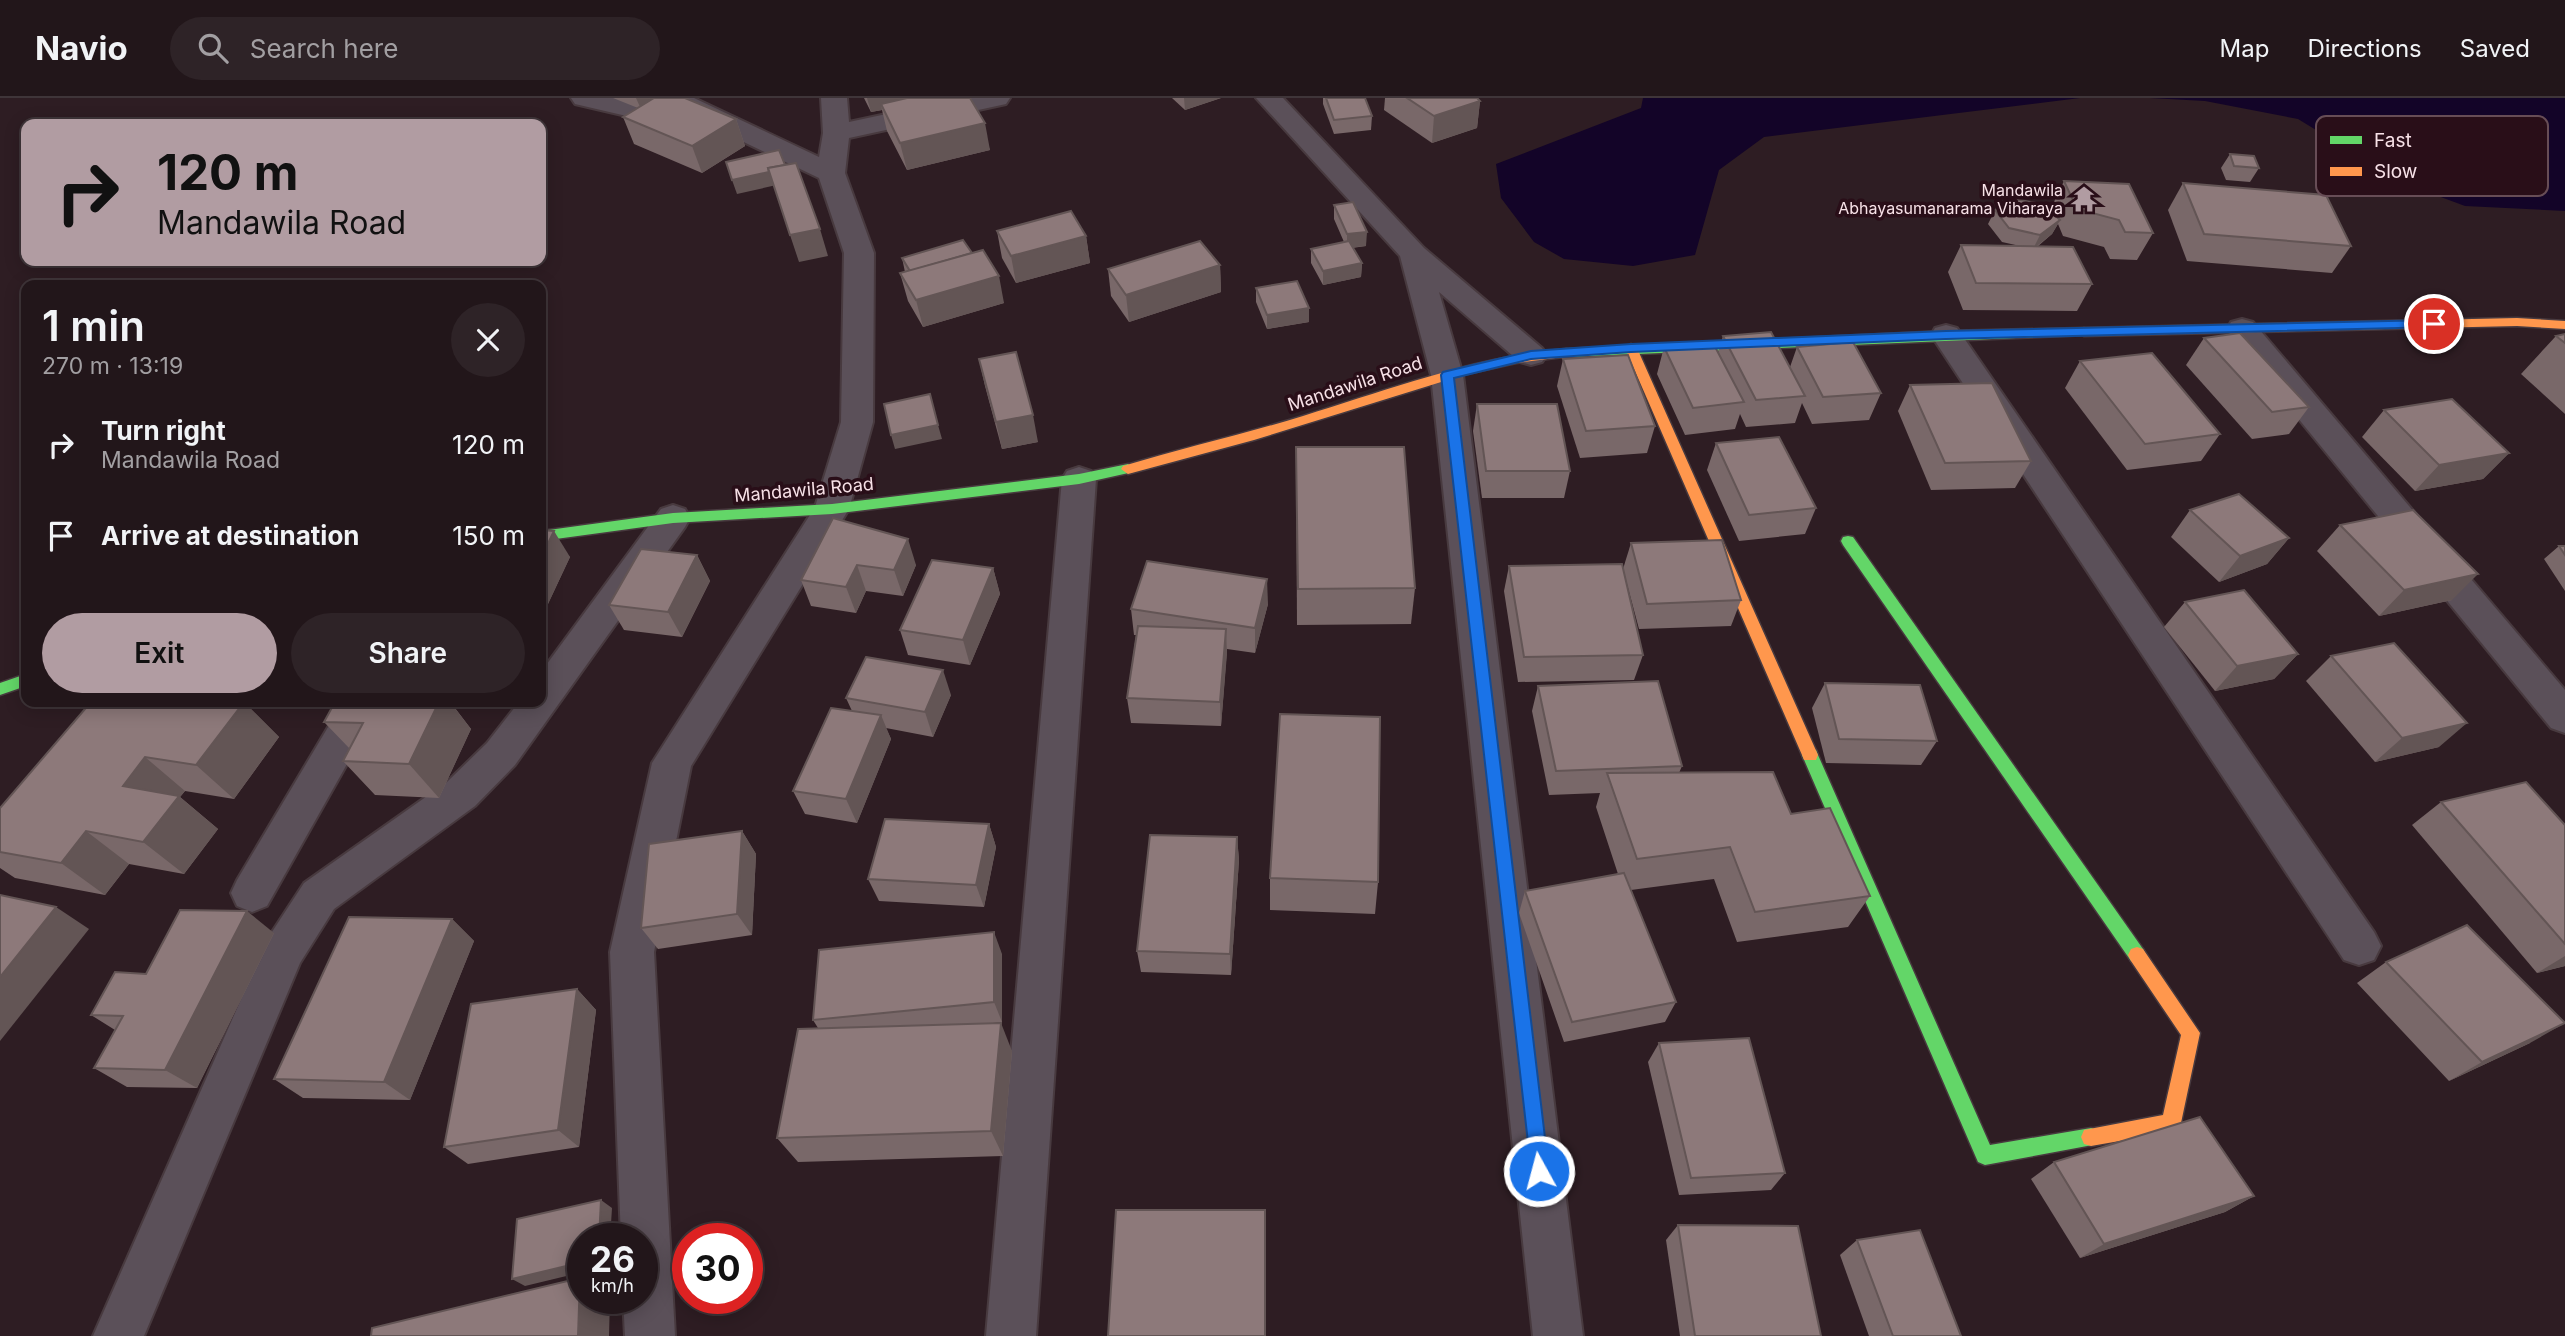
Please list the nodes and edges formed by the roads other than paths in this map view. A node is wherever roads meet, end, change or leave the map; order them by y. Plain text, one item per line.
1 (584, 98) edge
2 (834, 98) edge
3 (997, 98) edge
4 (1269, 98) edge
5 (676, 99) edge
6 (836, 134) junction
7 (831, 173) junction
8 (1414, 254) junction
9 (2565, 325) edge
10 (2242, 330) junction
11 (1946, 335) junction
12 (1631, 348) junction
13 (1531, 355) junction
14 (1447, 375) junction
15 (1079, 479) junction
16 (832, 509) junction
17 (673, 518) junction
18 (546, 535) edge
19 (1848, 541) dead end
20 (21, 682) edge
21 (0, 689) edge
22 (546, 695) edge
23 (360, 707) edge
24 (537, 707) edge
25 (2565, 717) edge
26 (251, 893) dead end
27 (2359, 946) dead end
28 (118, 1336) edge
29 (650, 1336) edge
30 (1011, 1336) edge
31 (1558, 1336) edge

1 - 5 street
2 - 6 street
3 - 6 street
4 - 8 street
5 - 7 street
6 - 7 street
7 - 16 street
8 - 13 street
8 - 14 street
9 - 10 main road, Mandawila Road
10 - 11 main road, Mandawila Road
10 - 25 street
11 - 12 main road, Mandawila Road
11 - 27 street
12 - 13 main road, Mandawila Road
12 - 19 main road
13 - 14 main road, Mandawila Road
14 - 15 main road, Mandawila Road
14 - 31 street
15 - 16 main road, Mandawila Road
15 - 30 street
16 - 17 main road, Mandawila Road
16 - 29 street
17 - 18 main road, Mandawila Road
17 - 22 street
20 - 21 main road
23 - 26 street
24 - 28 street

